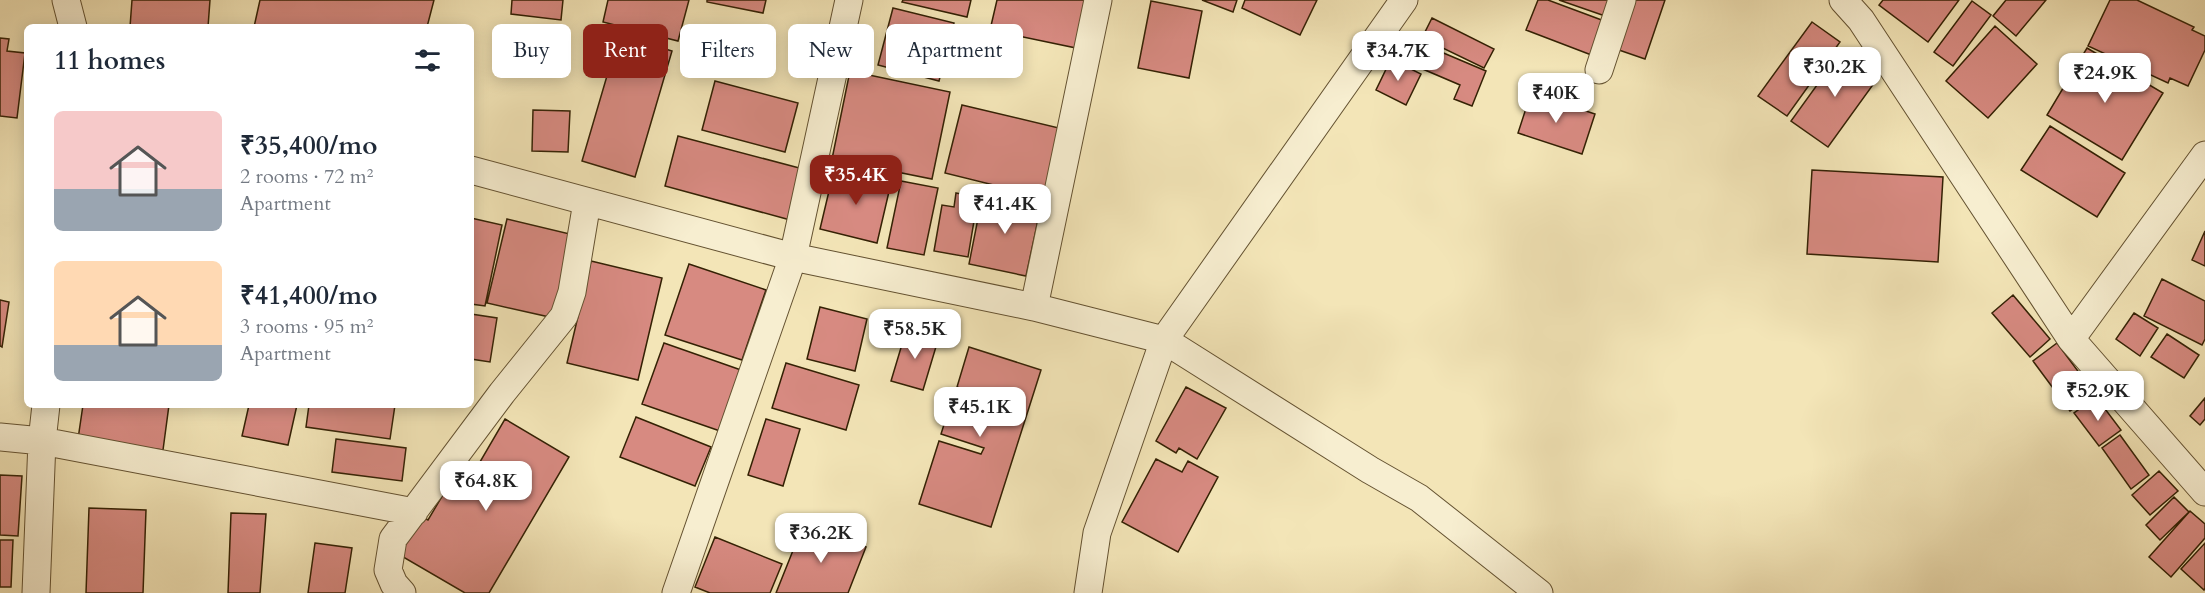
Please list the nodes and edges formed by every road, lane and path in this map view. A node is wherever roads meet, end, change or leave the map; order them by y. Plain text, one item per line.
1 (66, 0) edge
2 (849, 0) edge
3 (1098, 0) edge
4 (1404, 0) edge
5 (1622, 0) edge
6 (1843, 0) edge
7 (1866, 10) edge
8 (72, 24) edge
9 (1599, 70) dead end
10 (2205, 155) edge
11 (474, 171) edge
12 (587, 202) junction
13 (793, 256) junction
14 (1034, 308) junction
15 (2071, 339) junction
16 (1164, 340) junction
17 (46, 408) edge
18 (0, 436) edge
19 (42, 441) junction
20 (2205, 492) edge
21 (414, 512) junction
22 (36, 593) edge
23 (402, 593) edge
24 (676, 593) edge
25 (1088, 593) edge
26 (1539, 593) edge

1 - 8 street
2 - 13 street
3 - 14 street
4 - 16 street
5 - 9 street
6 - 7 street
7 - 15 street
10 - 15 street
11 - 12 street
12 - 13 street
12 - 21 street
13 - 14 street
13 - 24 street
14 - 16 street
15 - 20 street
16 - 25 street
16 - 26 street
17 - 19 street
18 - 19 street
19 - 21 street
19 - 22 street
21 - 23 street

